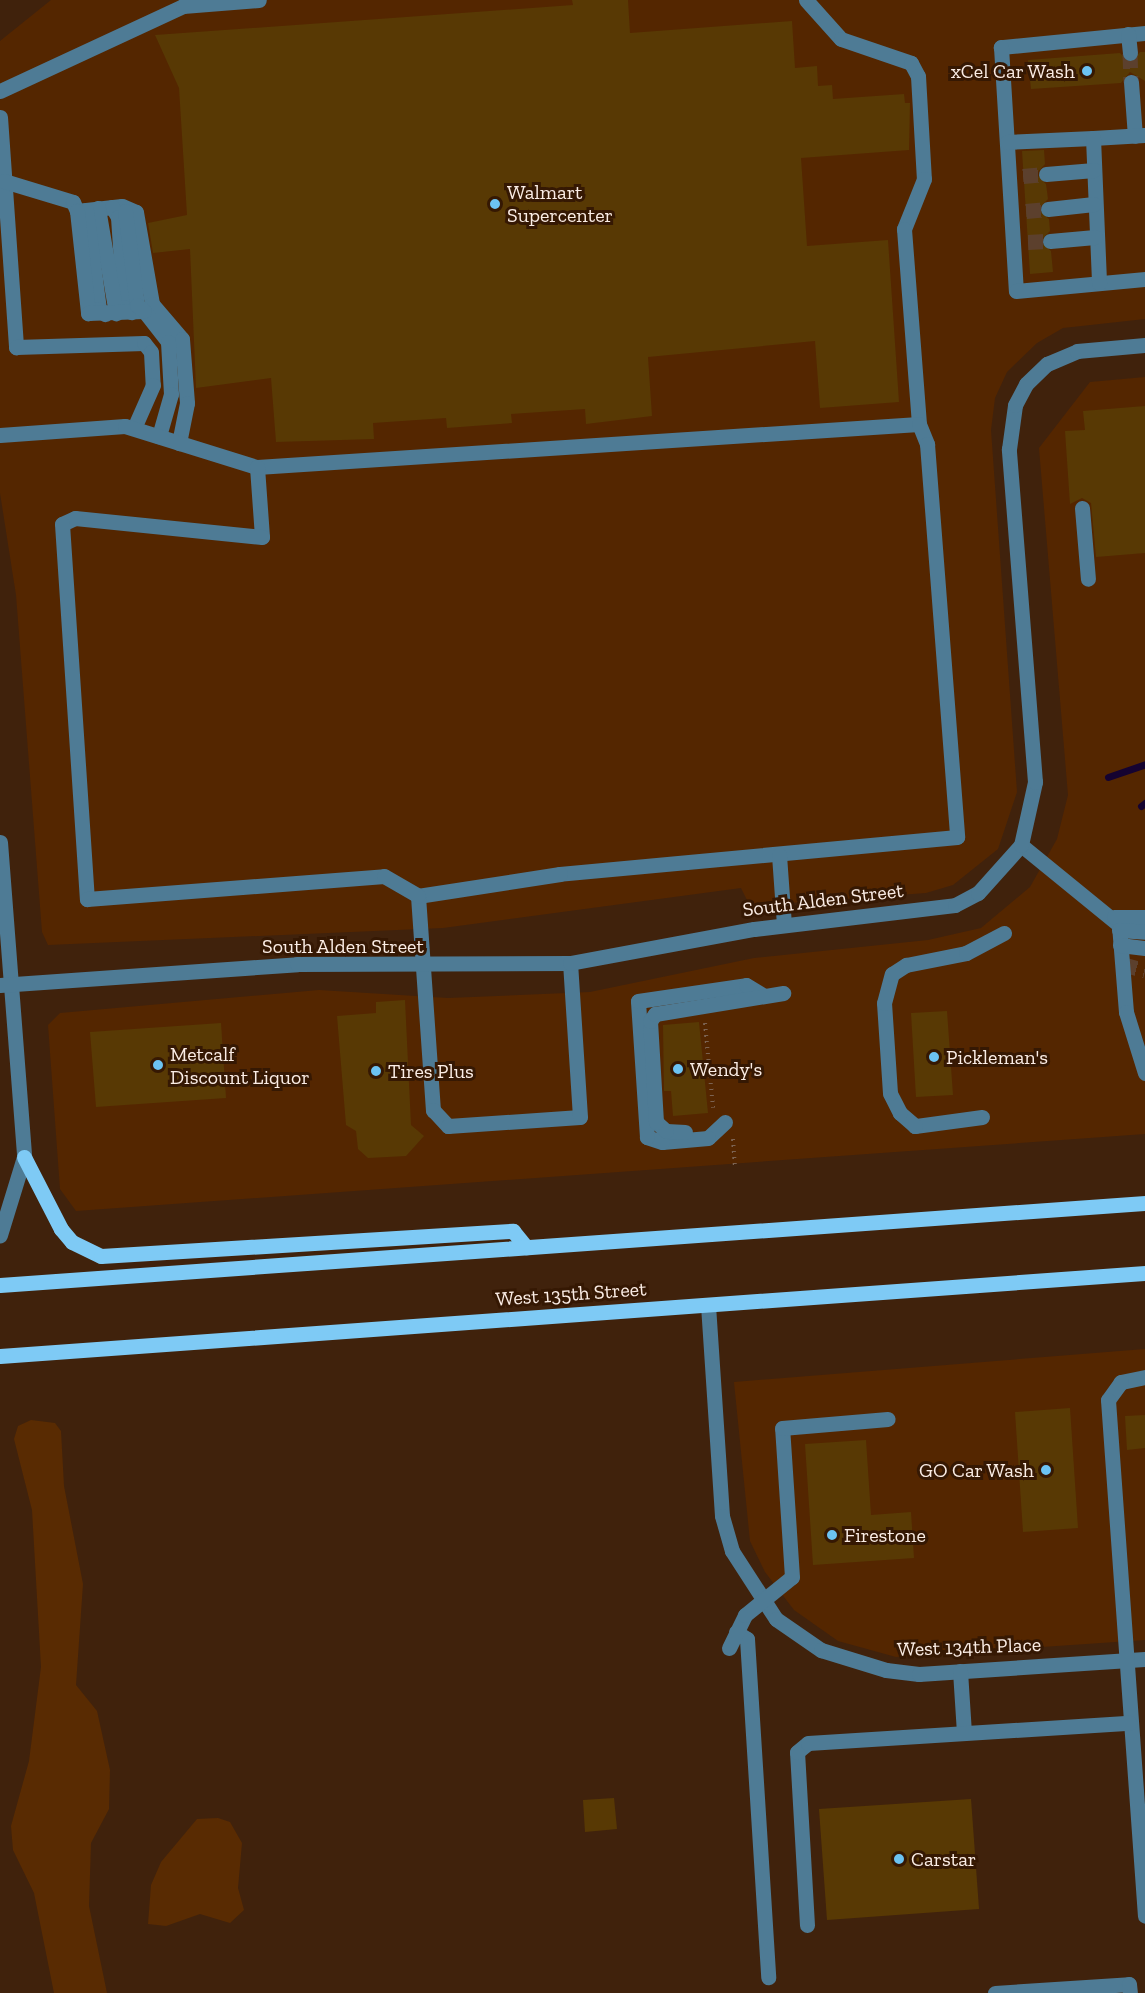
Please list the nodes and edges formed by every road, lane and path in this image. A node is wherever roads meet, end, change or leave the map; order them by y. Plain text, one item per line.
1 (249, 0) edge
2 (806, 0) edge
3 (1145, 33) edge
4 (1128, 34) junction
5 (1130, 53) tunnel mouth
6 (1131, 82) tunnel mouth
7 (0, 91) edge
8 (0, 117) edge
9 (1140, 136) edge
10 (1093, 138) junction
11 (1007, 142) junction
12 (1094, 170) junction
13 (1046, 174) tunnel mouth
14 (4, 181) junction
15 (1094, 204) junction
16 (99, 208) junction
17 (1048, 209) tunnel mouth
18 (1095, 237) junction
19 (1050, 241) tunnel mouth
20 (1145, 279) edge
21 (1099, 283) junction
22 (124, 313) junction
23 (1145, 345) edge
24 (919, 424) junction
25 (135, 428) junction
26 (0, 435) edge
27 (159, 436) junction
28 (179, 443) junction
29 (257, 467) junction
30 (1082, 508) dead end
31 (1088, 579) dead end
32 (0, 842) edge
33 (1022, 845) junction
34 (779, 855) junction
35 (418, 896) junction
36 (1145, 917) edge
37 (784, 925) junction
38 (1145, 932) edge
39 (1004, 933) dead end
40 (1119, 936) junction
41 (1145, 948) edge
42 (1145, 958) edge
43 (570, 963) junction
44 (422, 966) junction
45 (6, 984) edge
46 (783, 993) dead end
47 (764, 996) junction
48 (704, 1016) dead end
49 (1145, 1073) edge
50 (713, 1112) dead end
51 (982, 1117) dead end
52 (729, 1124) junction
53 (24, 1157) junction
54 (735, 1168) dead end
55 (1145, 1203) edge
56 (0, 1235) edge
57 (526, 1247) junction
58 (1145, 1273) edge
59 (0, 1285) edge
60 (708, 1305) junction
61 (0, 1356) edge
62 (1145, 1377) edge
63 (888, 1419) dead end
64 (762, 1602) junction
65 (736, 1632) junction
66 (729, 1648) dead end
67 (1145, 1659) edge
68 (1128, 1660) junction
69 (960, 1671) junction
70 (1130, 1724) junction
71 (964, 1734) junction
72 (1145, 1916) edge
73 (807, 1925) dead end
74 (768, 1977) dead end
75 (995, 1993) edge
76 (1130, 1993) edge

1 - 7 street
2 - 24 street
3 - 4 street
4 - 5 street
4 - 11 street
6 - 9 street
8 - 14 street
9 - 10 street
10 - 11 street
10 - 12 street
11 - 21 street
12 - 13 street
12 - 15 street
14 - 16 street
14 - 25 street
15 - 17 street
15 - 18 street
16 - 22 street
16 - 22 street
16 - 22 street
16 - 28 street
18 - 19 street
18 - 21 street
20 - 21 street
22 - 27 street
23 - 33 street
24 - 29 street
24 - 34 street
25 - 26 street
25 - 27 street
27 - 28 street
28 - 29 street
29 - 35 street
30 - 31 street
32 - 45 street
33 - 37 street, South Alden Street
33 - 40 street
34 - 35 street
34 - 37 street
35 - 44 street
36 - 40 street
37 - 43 street, South Alden Street
38 - 40 street
39 - 51 street
40 - 41 street
40 - 42 street
40 - 49 street
43 - 44 street, South Alden Street
43 - 44 street
44 - 45 street, South Alden Street
45 - 53 street
46 - 47 street
47 - 52 street
47 - 52 street
48 - 50 path
52 - 54 path
53 - 56 street
53 - 57 main road
55 - 57 main road
57 - 59 main road
58 - 60 main road, West 135th Street
60 - 61 main road, West 135th Street
60 - 64 street, West 134th Place
62 - 68 street
63 - 64 street
64 - 65 street
64 - 69 street, West 134th Place
65 - 66 street
65 - 74 street
67 - 68 street, West 134th Place
68 - 69 street, West 134th Place
68 - 70 street
69 - 71 street
70 - 71 street
70 - 72 street
71 - 73 street
75 - 76 street

